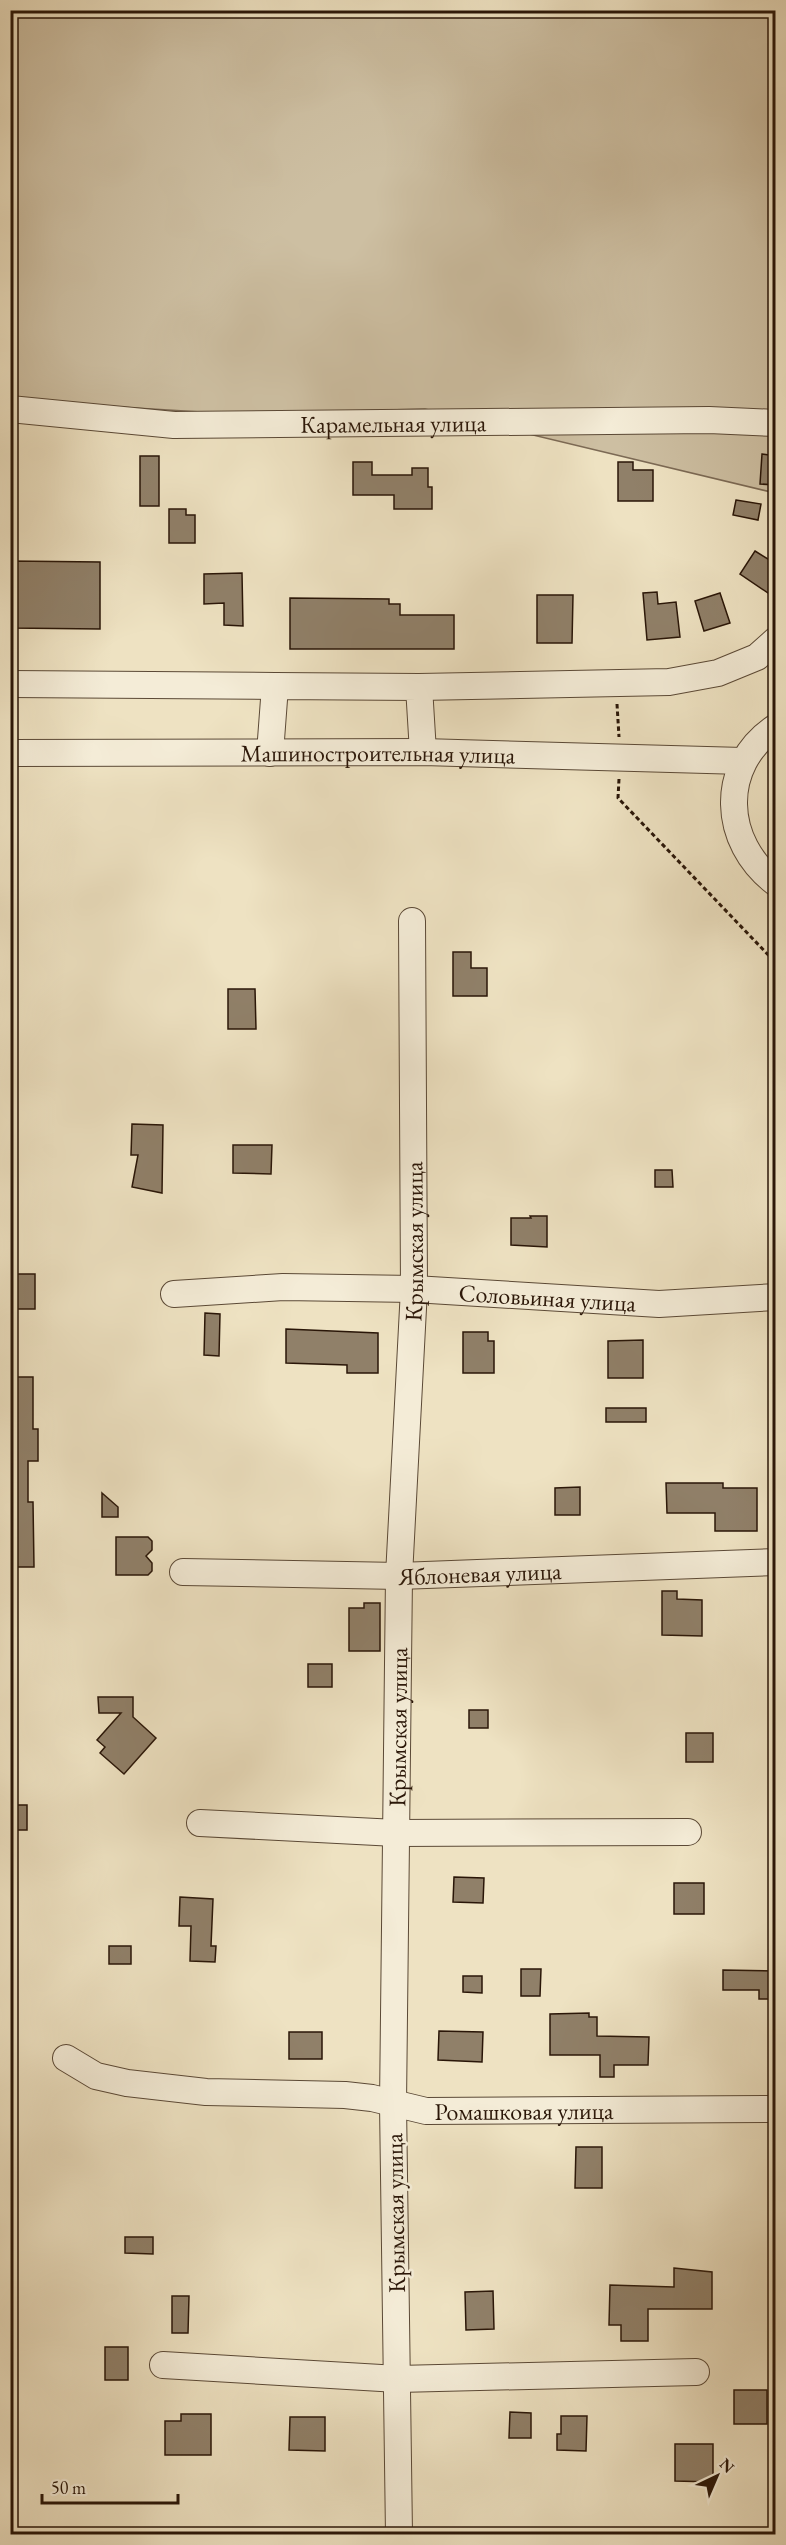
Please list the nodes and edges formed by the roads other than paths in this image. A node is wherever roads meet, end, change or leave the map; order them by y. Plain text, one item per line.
1 (10, 409) edge
2 (776, 423) edge
3 (776, 640) edge
4 (10, 684) edge
5 (274, 686) junction
6 (419, 687) junction
7 (776, 727) edge
8 (423, 752) junction
9 (10, 753) edge
10 (270, 753) junction
11 (743, 761) junction
12 (776, 883) edge
13 (412, 921) dead end
14 (414, 1289) junction
15 (174, 1294) dead end
16 (776, 1297) edge
17 (776, 1562) edge
18 (183, 1572) dead end
19 (399, 1576) junction
20 (200, 1823) dead end
21 (688, 1832) dead end
22 (396, 1833) junction
23 (66, 2058) dead end
24 (393, 2104) junction
25 (776, 2109) edge
26 (163, 2365) dead end
27 (696, 2372) dead end
28 (398, 2379) junction
29 (399, 2535) edge

1 - 2 street, Карамельная улица
3 - 6 street
4 - 5 street
5 - 6 street
5 - 10 street
6 - 8 street
7 - 11 street
8 - 10 street, Машиностроительная улица
8 - 11 street, Машиностроительная улица
9 - 10 street, Машиностроительная улица
11 - 12 street
13 - 14 street, Крымская улица
14 - 15 street, Соловьиная улица
14 - 16 street, Соловьиная улица
14 - 19 street, Крымская улица
17 - 19 street, Яблоневая улица
18 - 19 street, Яблоневая улица
19 - 22 street, Крымская улица
20 - 22 street
21 - 22 street
22 - 24 street, Крымская улица
23 - 24 street, Ромашковая улица
24 - 25 street, Ромашковая улица
24 - 28 street, Крымская улица
26 - 28 street
27 - 28 street
28 - 29 street, Крымская улица

